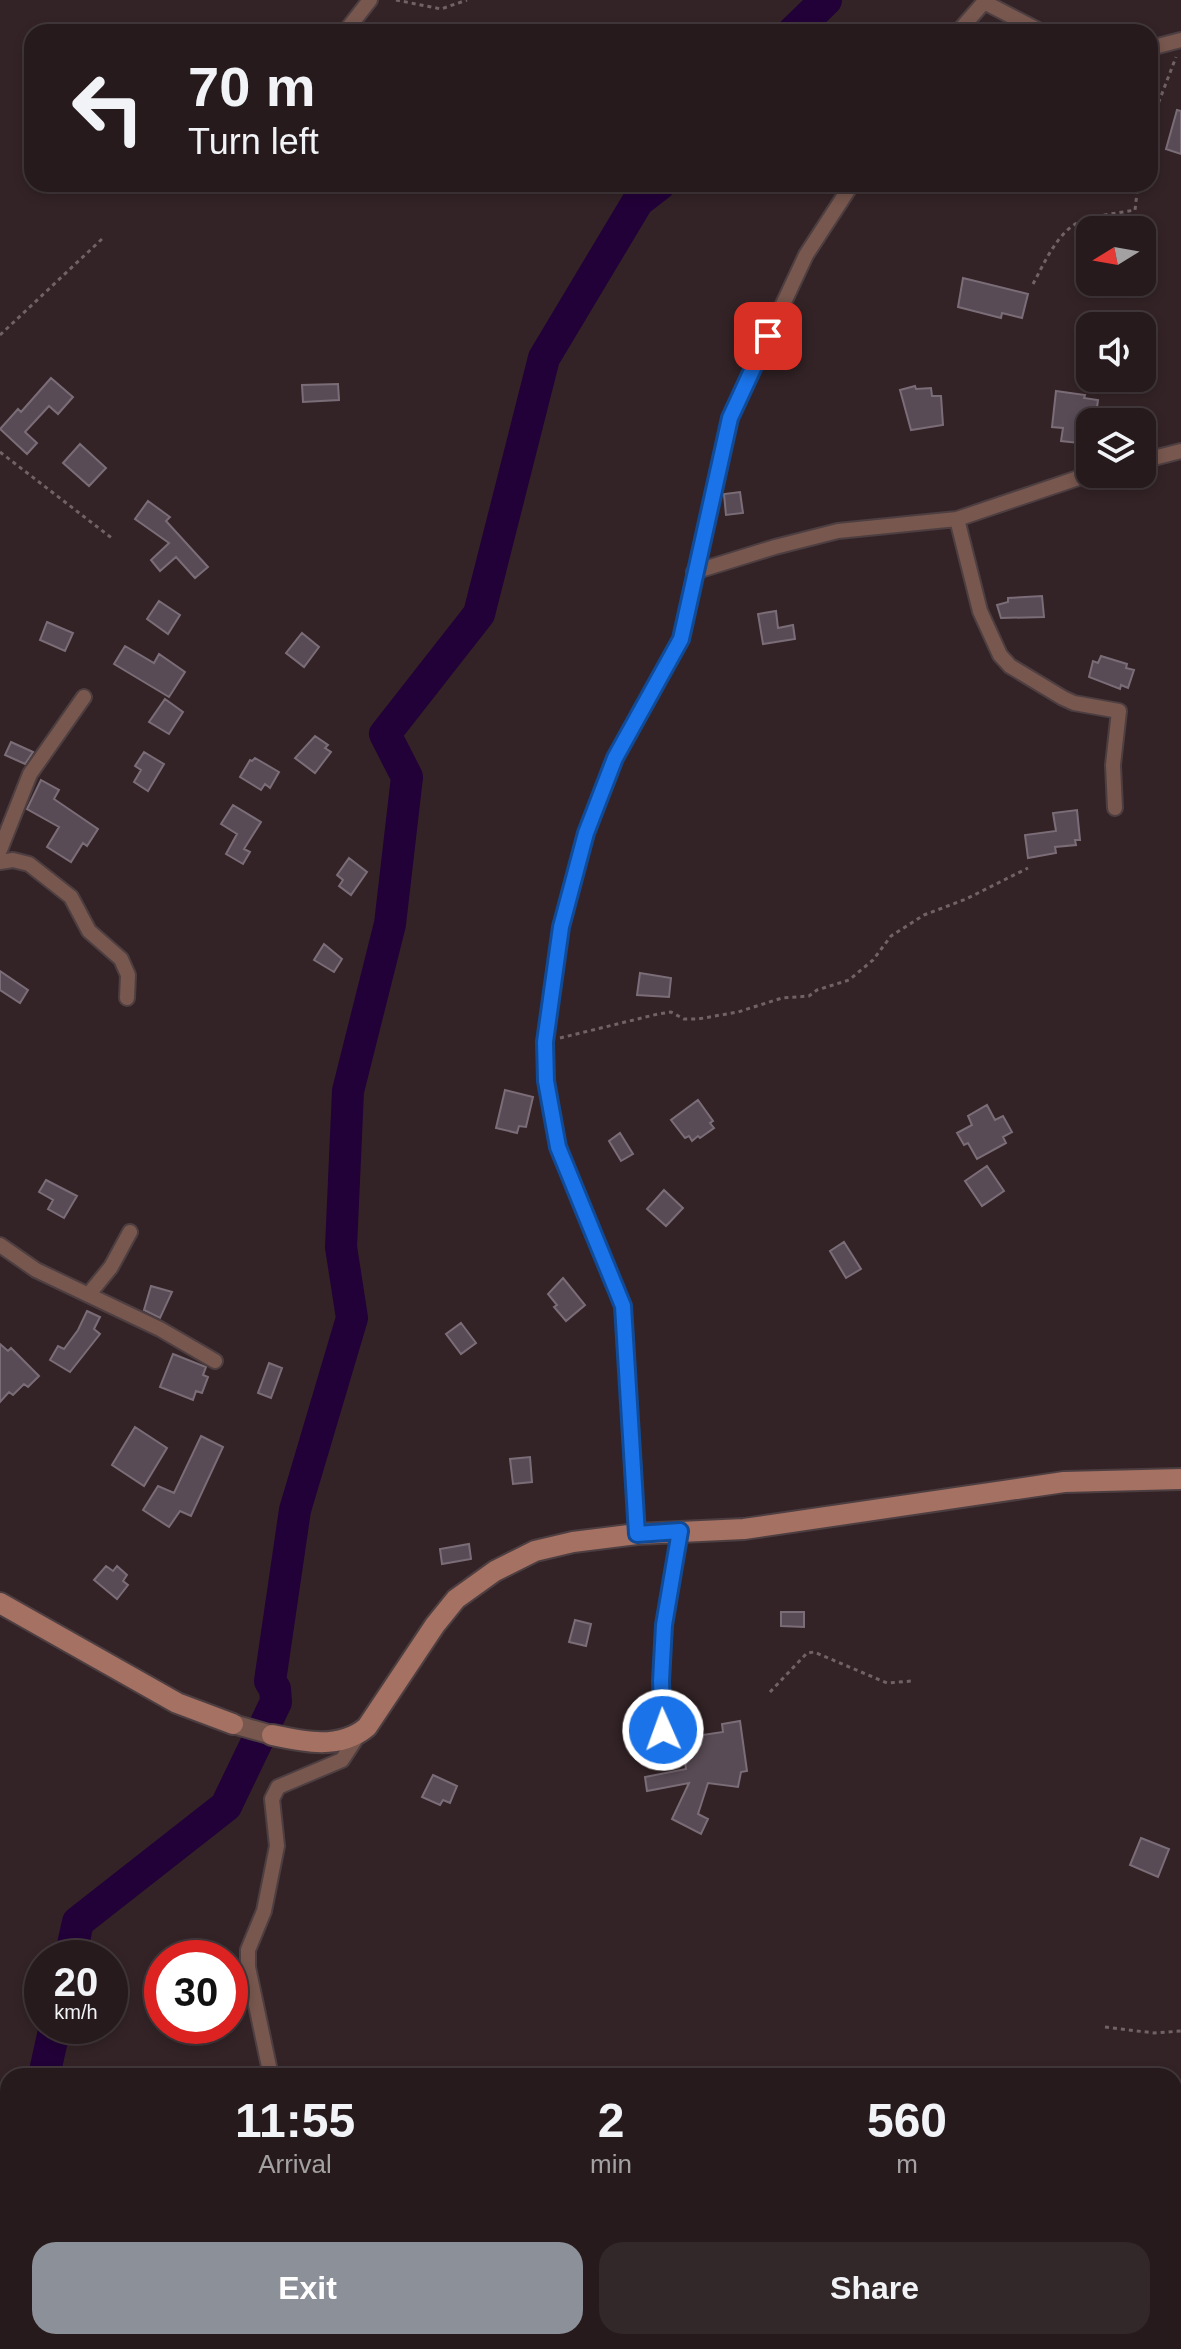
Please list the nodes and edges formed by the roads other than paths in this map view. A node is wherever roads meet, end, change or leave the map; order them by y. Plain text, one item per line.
1 (370, 0) edge
2 (985, 1) edge
3 (351, 24) edge
4 (965, 24) edge
5 (1027, 24) edge
6 (1181, 43) edge
7 (1158, 47) edge
8 (847, 192) edge
9 (1181, 451) edge
10 (1156, 457) edge
11 (1076, 479) edge
12 (957, 519) junction
13 (694, 572) junction
14 (84, 697) dead end
15 (1115, 808) dead end
16 (0, 850) edge
17 (0, 862) edge
18 (127, 998) dead end
19 (130, 1232) dead end
20 (0, 1245) edge
21 (89, 1294) junction
22 (215, 1361) dead end
23 (1181, 1479) edge
24 (680, 1531) junction
25 (637, 1534) junction
26 (0, 1603) edge
27 (233, 1724) joint
28 (359, 1734) junction
29 (272, 1735) joint
30 (664, 1755) dead end
31 (269, 2068) edge

1 - 3 street
2 - 4 street
2 - 5 street
6 - 7 street
8 - 13 street
9 - 10 street
11 - 12 street
12 - 13 street
12 - 15 street
13 - 25 street
14 - 16 street
17 - 18 street
19 - 21 street
20 - 21 street
21 - 22 street
23 - 24 main road
24 - 25 main road
24 - 30 street
25 - 28 main road
26 - 27 main road
27 - 29 street
28 - 29 main road
28 - 31 street

